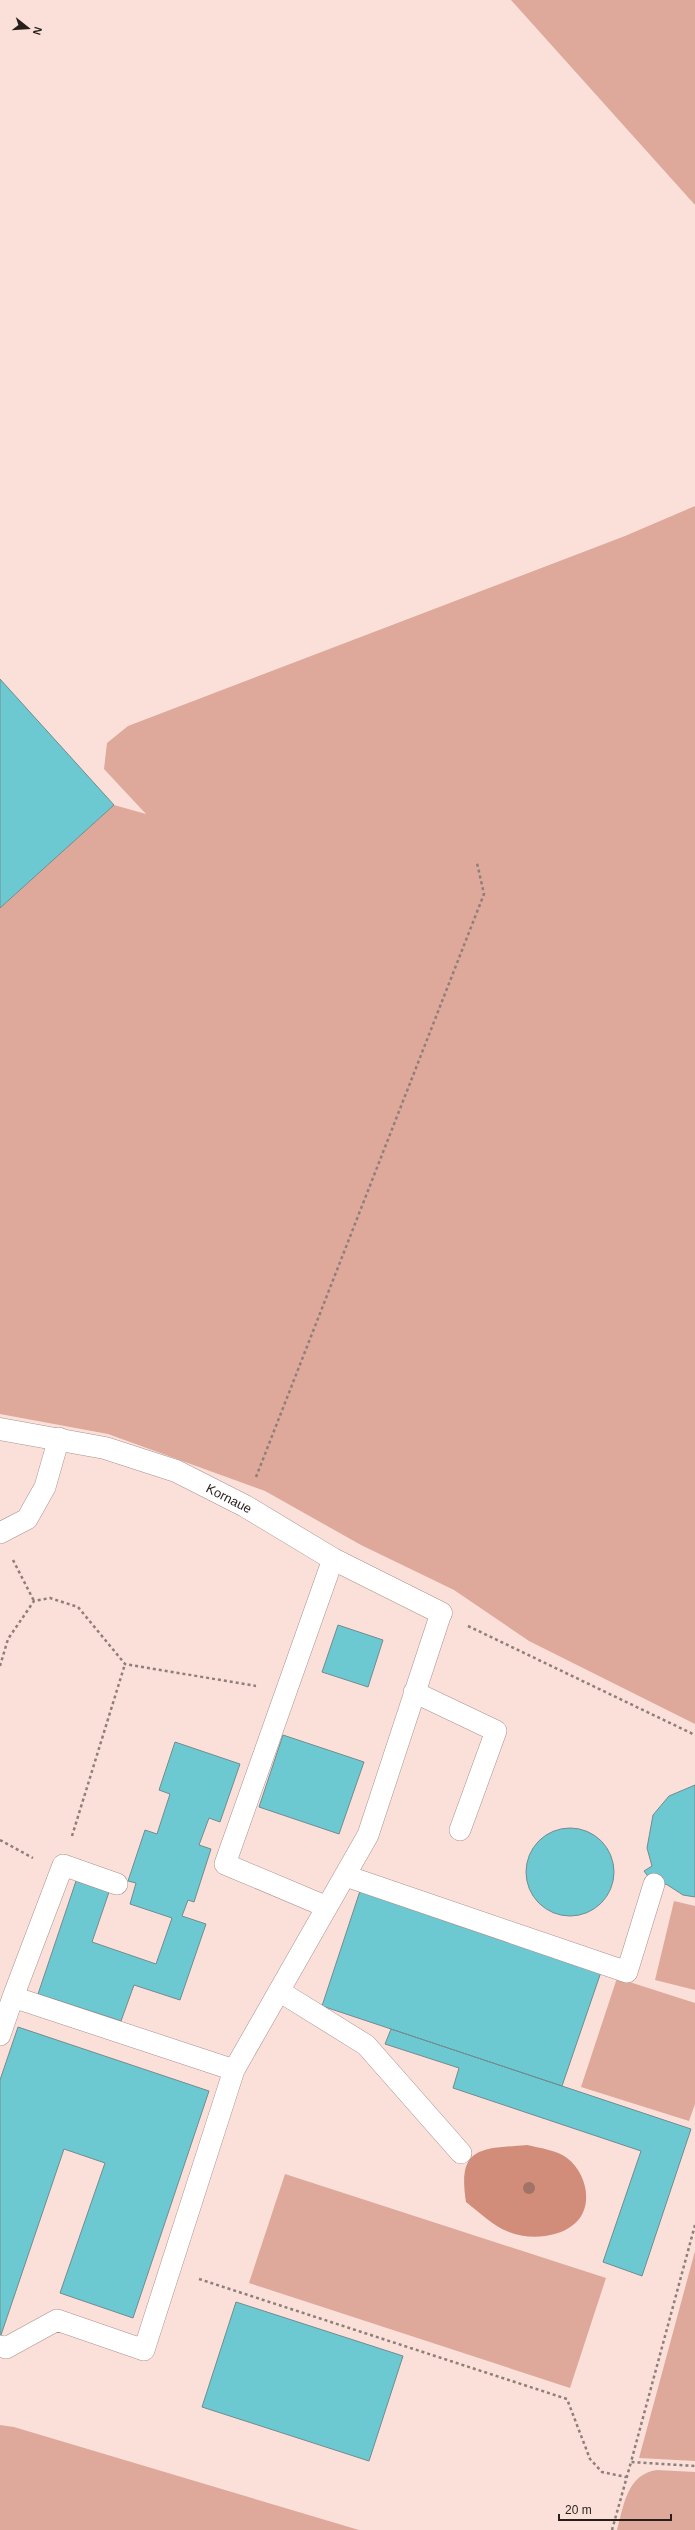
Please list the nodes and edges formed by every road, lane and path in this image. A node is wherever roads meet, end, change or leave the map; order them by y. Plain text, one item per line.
1 (477, 863) dead end
2 (0, 1428) edge
3 (59, 1438) junction
4 (245, 1506) junction
5 (0, 1533) edge
6 (10, 1555) dead end
7 (333, 1559) junction
8 (34, 1601) junction
9 (441, 1613) junction
10 (125, 1664) junction
11 (0, 1666) edge
12 (286, 1691) junction
13 (414, 1692) junction
14 (695, 1735) edge
15 (460, 1830) dead end
16 (0, 1840) edge
17 (63, 1865) junction
18 (346, 1876) junction
19 (117, 1884) dead end
20 (654, 1884) dead end
21 (326, 1907) junction
22 (279, 1991) junction
23 (13, 1997) junction
24 (0, 2034) edge
25 (234, 2070) junction
26 (461, 2153) dead end
27 (695, 2225) edge
28 (169, 2270) junction
29 (0, 2346) edge
30 (631, 2462) junction
31 (695, 2466) edge
32 (626, 2478) junction
33 (612, 2530) edge

1 - 4 path
2 - 3 street, Kornaue
3 - 4 street, Kornaue
3 - 5 lane
4 - 7 street, Kornaue
6 - 8 path
7 - 9 street, Kornaue
7 - 12 lane
8 - 10 path
8 - 11 path
9 - 13 lane
9 - 14 path
10 - 12 path
10 - 17 path
12 - 21 lane
13 - 15 lane
13 - 18 lane
16 - 17 path
17 - 19 lane
17 - 23 lane
18 - 20 lane
18 - 21 lane
21 - 22 lane
22 - 25 lane
22 - 26 lane
23 - 24 lane
23 - 25 lane
25 - 28 lane
27 - 30 path
28 - 29 lane
28 - 32 path
30 - 31 path
30 - 32 path
32 - 33 path

